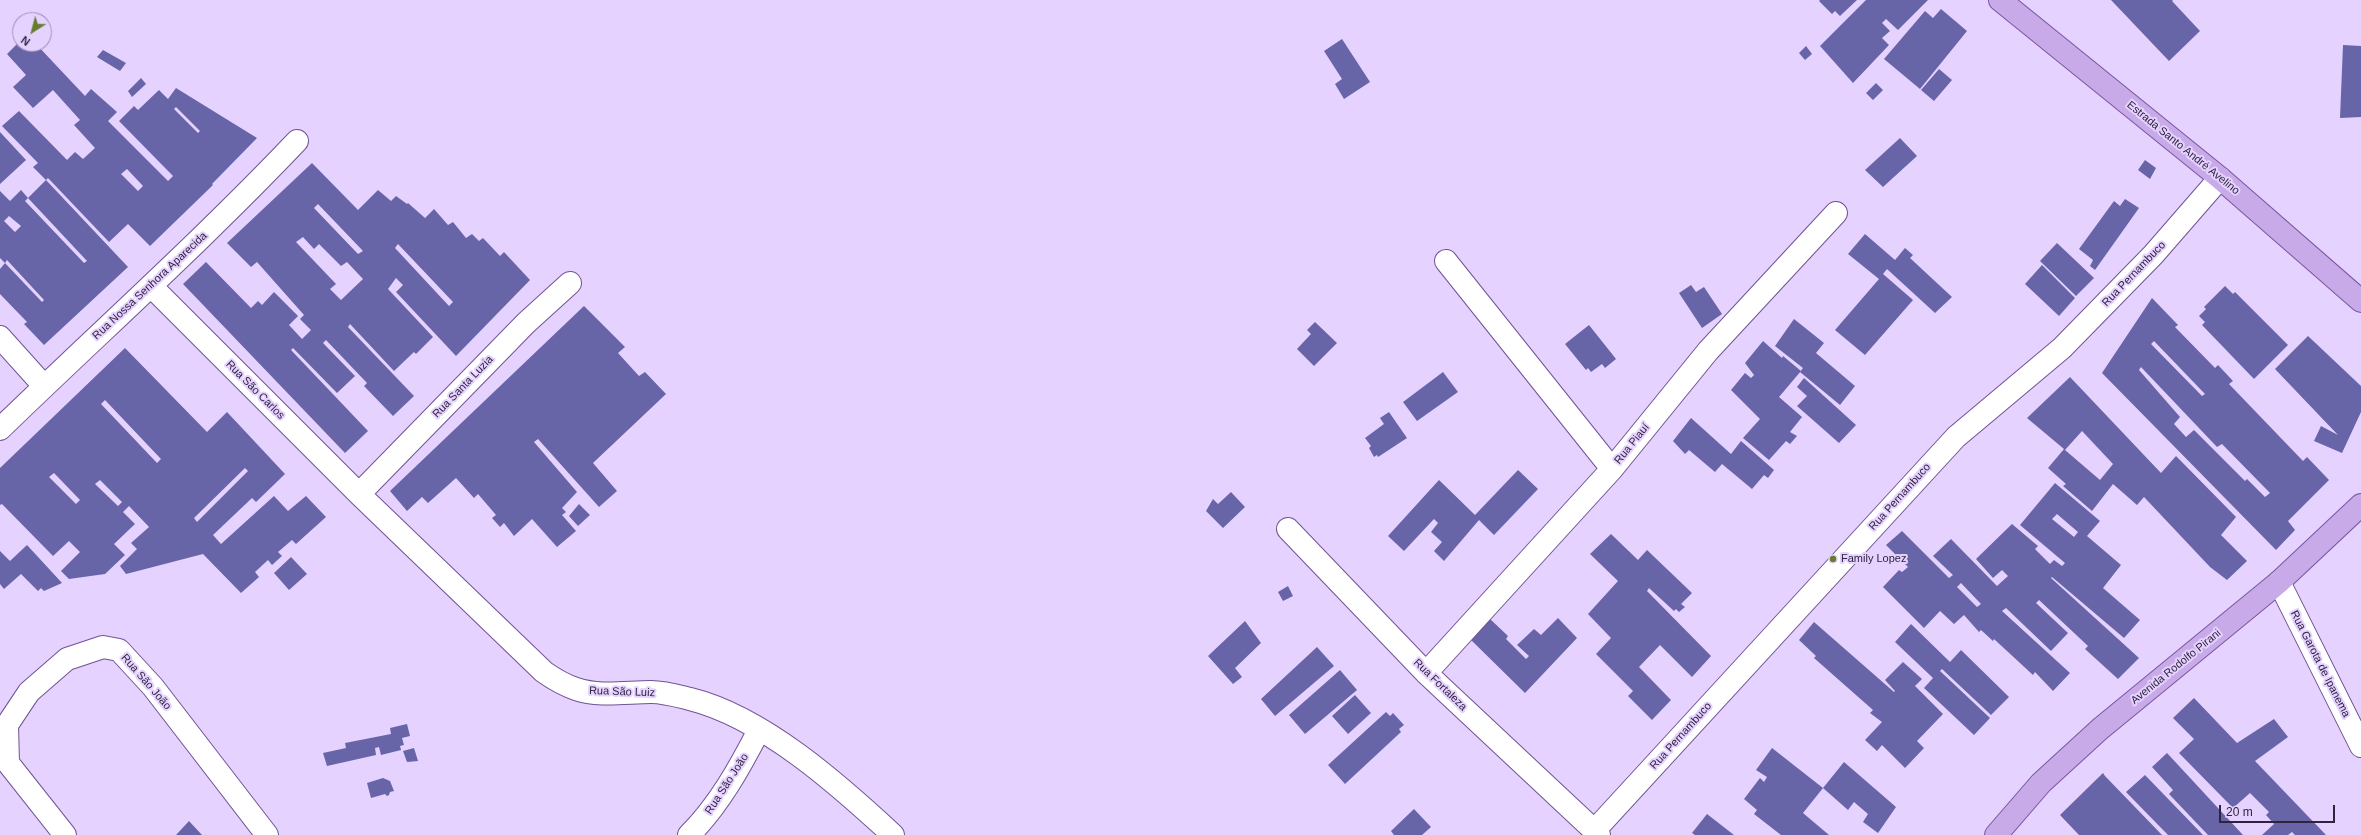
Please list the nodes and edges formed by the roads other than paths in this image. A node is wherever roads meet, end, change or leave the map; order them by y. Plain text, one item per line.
1 (2000, 0) edge
2 (297, 141) dead end
3 (2220, 178) junction
4 (1836, 213) dead end
5 (1446, 261) dead end
6 (570, 283) dead end
7 (152, 287) junction
8 (2361, 301) edge
9 (0, 337) edge
10 (44, 386) junction
11 (0, 429) edge
12 (1612, 469) junction
13 (359, 494) junction
14 (2361, 504) edge
15 (1288, 529) dead end
16 (2279, 582) junction
17 (1426, 673) junction
18 (759, 730) junction
19 (2361, 746) edge
20 (1596, 833) edge
21 (65, 835) edge
22 (267, 835) edge
23 (689, 835) edge
24 (893, 835) edge
25 (1996, 835) edge

1 - 3 main road, Estrada Santo André Avelino
2 - 7 street, Rua Nossa Senhora Aparecida
3 - 8 main road, Estrada Santo André Avelino
3 - 20 street, Rua Pernambuco
4 - 12 street, Rua Piauí
5 - 12 street
6 - 13 street, Rua Santa Luzia
7 - 10 street, Rua Nossa Senhora Aparecida
7 - 13 street, Rua São Carlos
9 - 10 street
10 - 11 street, Rua Nossa Senhora Aparecida
12 - 17 street, Rua Piauí
13 - 18 street, Rua São Luiz
14 - 16 main road, Avenida Rodolfo Pirani
15 - 17 street, Rua Fortaleza
16 - 19 street, Rua Garota de Ipanema
16 - 25 main road, Avenida Rodolfo Pirani
17 - 20 street, Rua Fortaleza
18 - 23 street, Rua São João
18 - 24 street, Rua São Luiz
21 - 22 street, Rua São João

